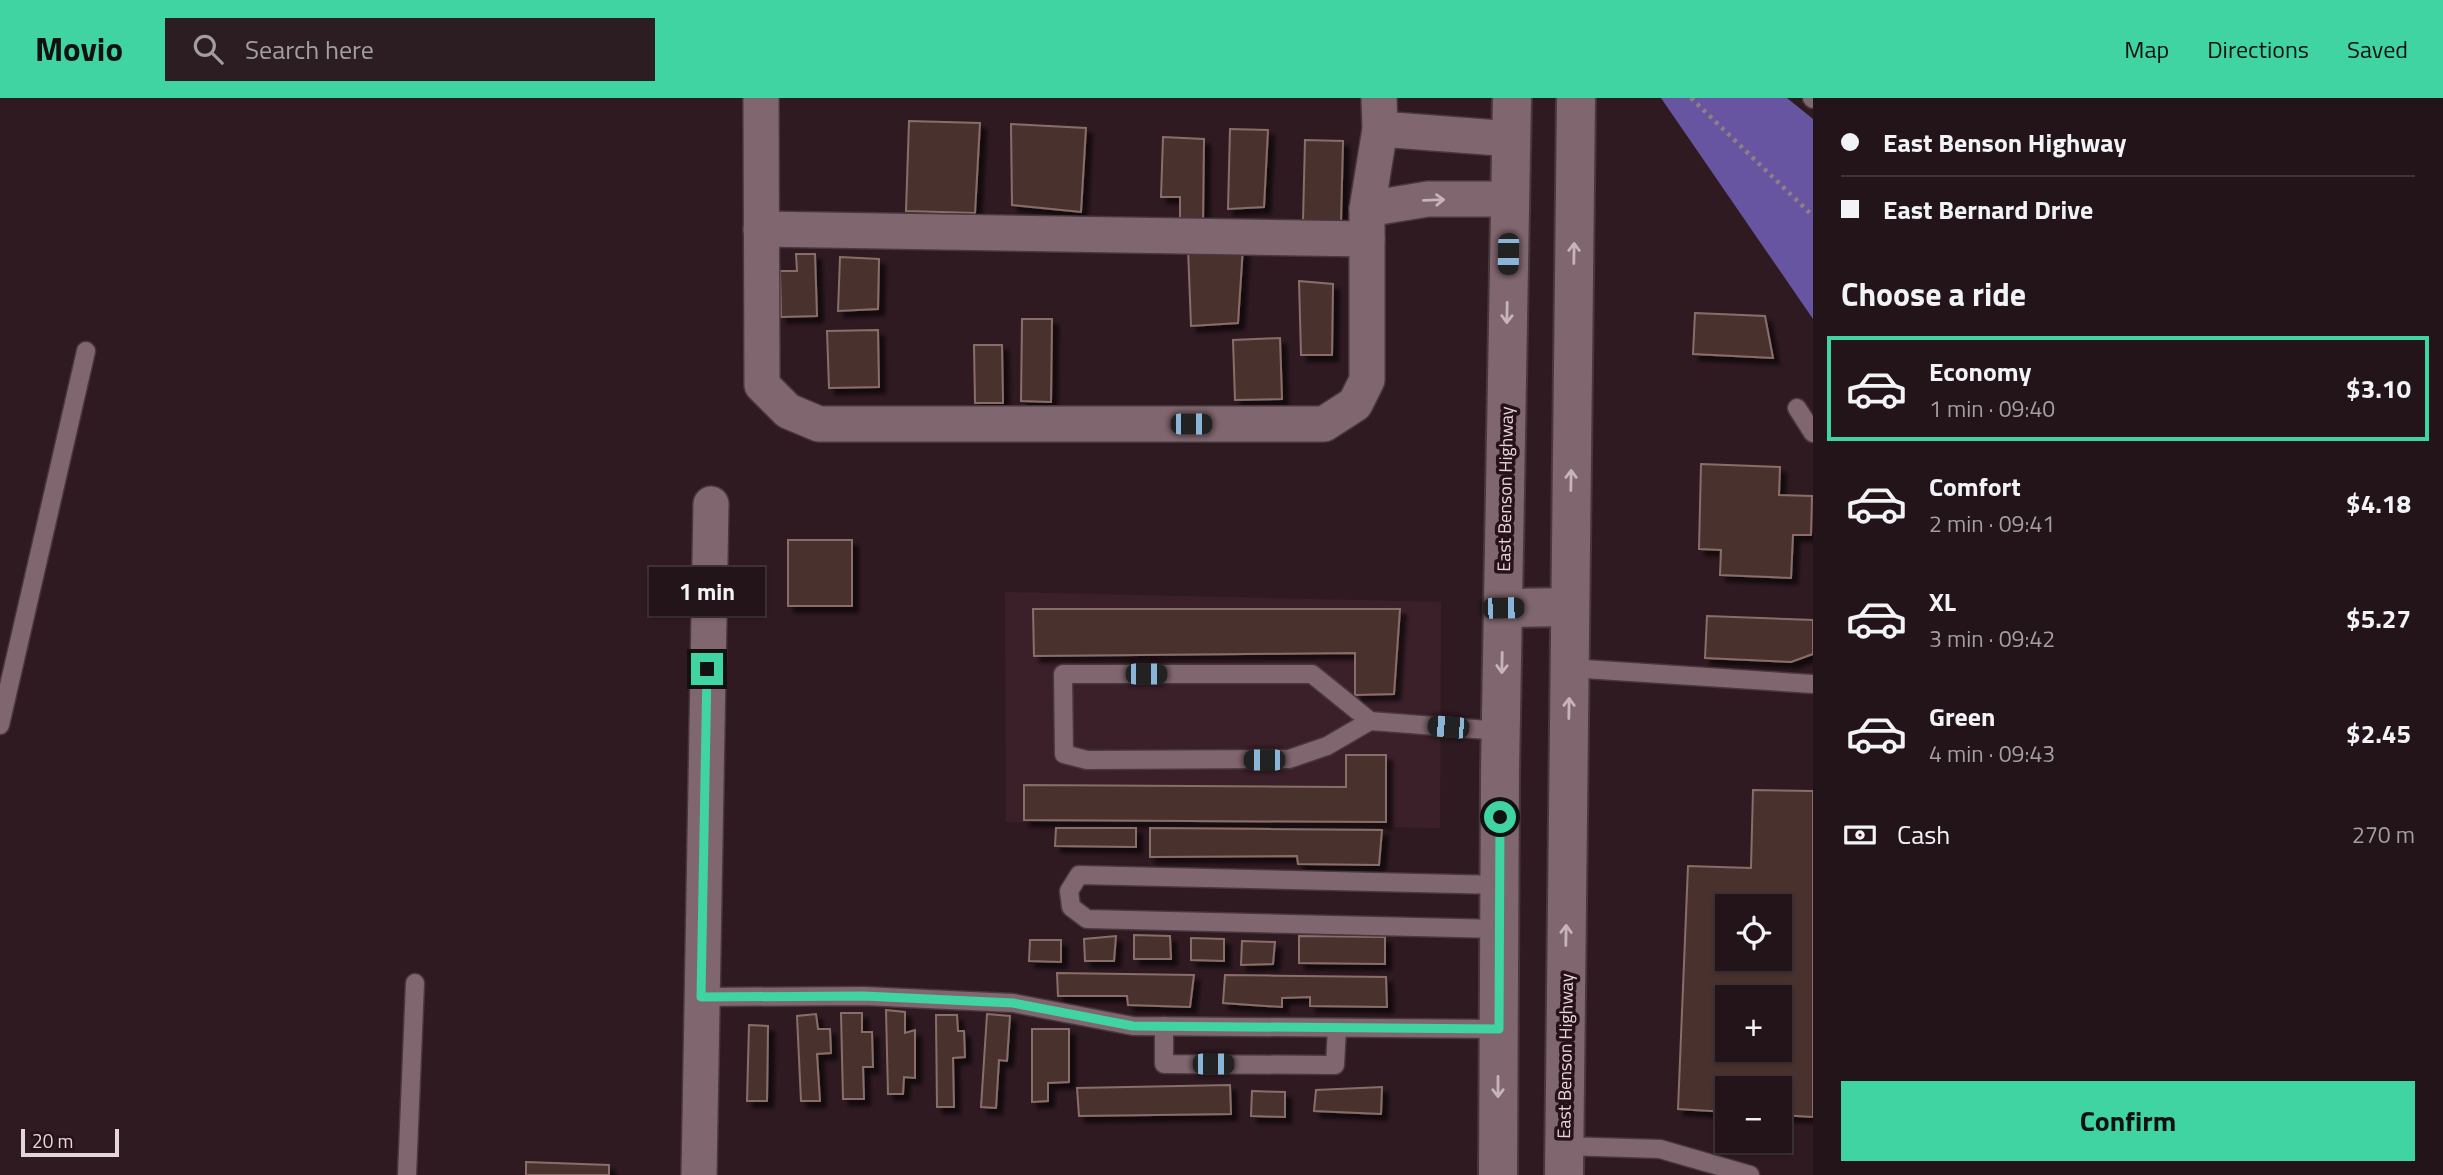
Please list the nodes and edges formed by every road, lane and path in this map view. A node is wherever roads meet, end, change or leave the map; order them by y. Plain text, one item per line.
1 (761, 98) edge
2 (1512, 98) edge
3 (1576, 98) edge
4 (1691, 98) edge
5 (1379, 114) edge
6 (1512, 139) junction
7 (1509, 199) junction
8 (1813, 216) edge
9 (1367, 224) junction
10 (761, 229) junction
11 (86, 351) dead end
12 (1797, 408) dead end
13 (1813, 433) edge
14 (711, 504) dead end
15 (1570, 607) junction
16 (1503, 608) junction
17 (1569, 668) junction
18 (1813, 684) edge
19 (1370, 721) junction
20 (0, 725) edge
21 (1501, 731) junction
22 (1500, 885) junction
23 (1499, 929) junction
24 (415, 983) dead end
25 (701, 997) junction
26 (1164, 1026) junction
27 (1337, 1028) junction
28 (1499, 1029) junction
29 (1564, 1160) edge
30 (407, 1175) edge
31 (699, 1175) edge
32 (1497, 1175) edge
33 (1751, 1175) edge

1 - 10 street
2 - 6 main road, East Benson Highway
15 -> 3 main road, East Benson Highway
4 - 8 path
5 - 6 street
5 - 9 street
6 - 7 main road, East Benson Highway
9 -> 7 street
7 -> 16 main road, East Benson Highway
9 - 10 street
9 - 10 street
11 - 20 lane
12 - 13 lane
14 - 25 street
15 - 16 main road
15 - 17 main road, East Benson Highway
16 -> 21 main road, East Benson Highway
17 - 18 lane
29 -> 17 main road, East Benson Highway
19 - 19 lane
19 - 21 lane
21 - 22 main road, East Benson Highway
22 - 23 main road, East Benson Highway
22 - 23 lane
23 - 28 main road, East Benson Highway
24 - 30 lane
25 - 26 lane
25 - 31 street
26 - 27 lane
26 - 27 lane
27 - 28 lane
28 -> 32 main road, East Benson Highway
29 - 33 lane

